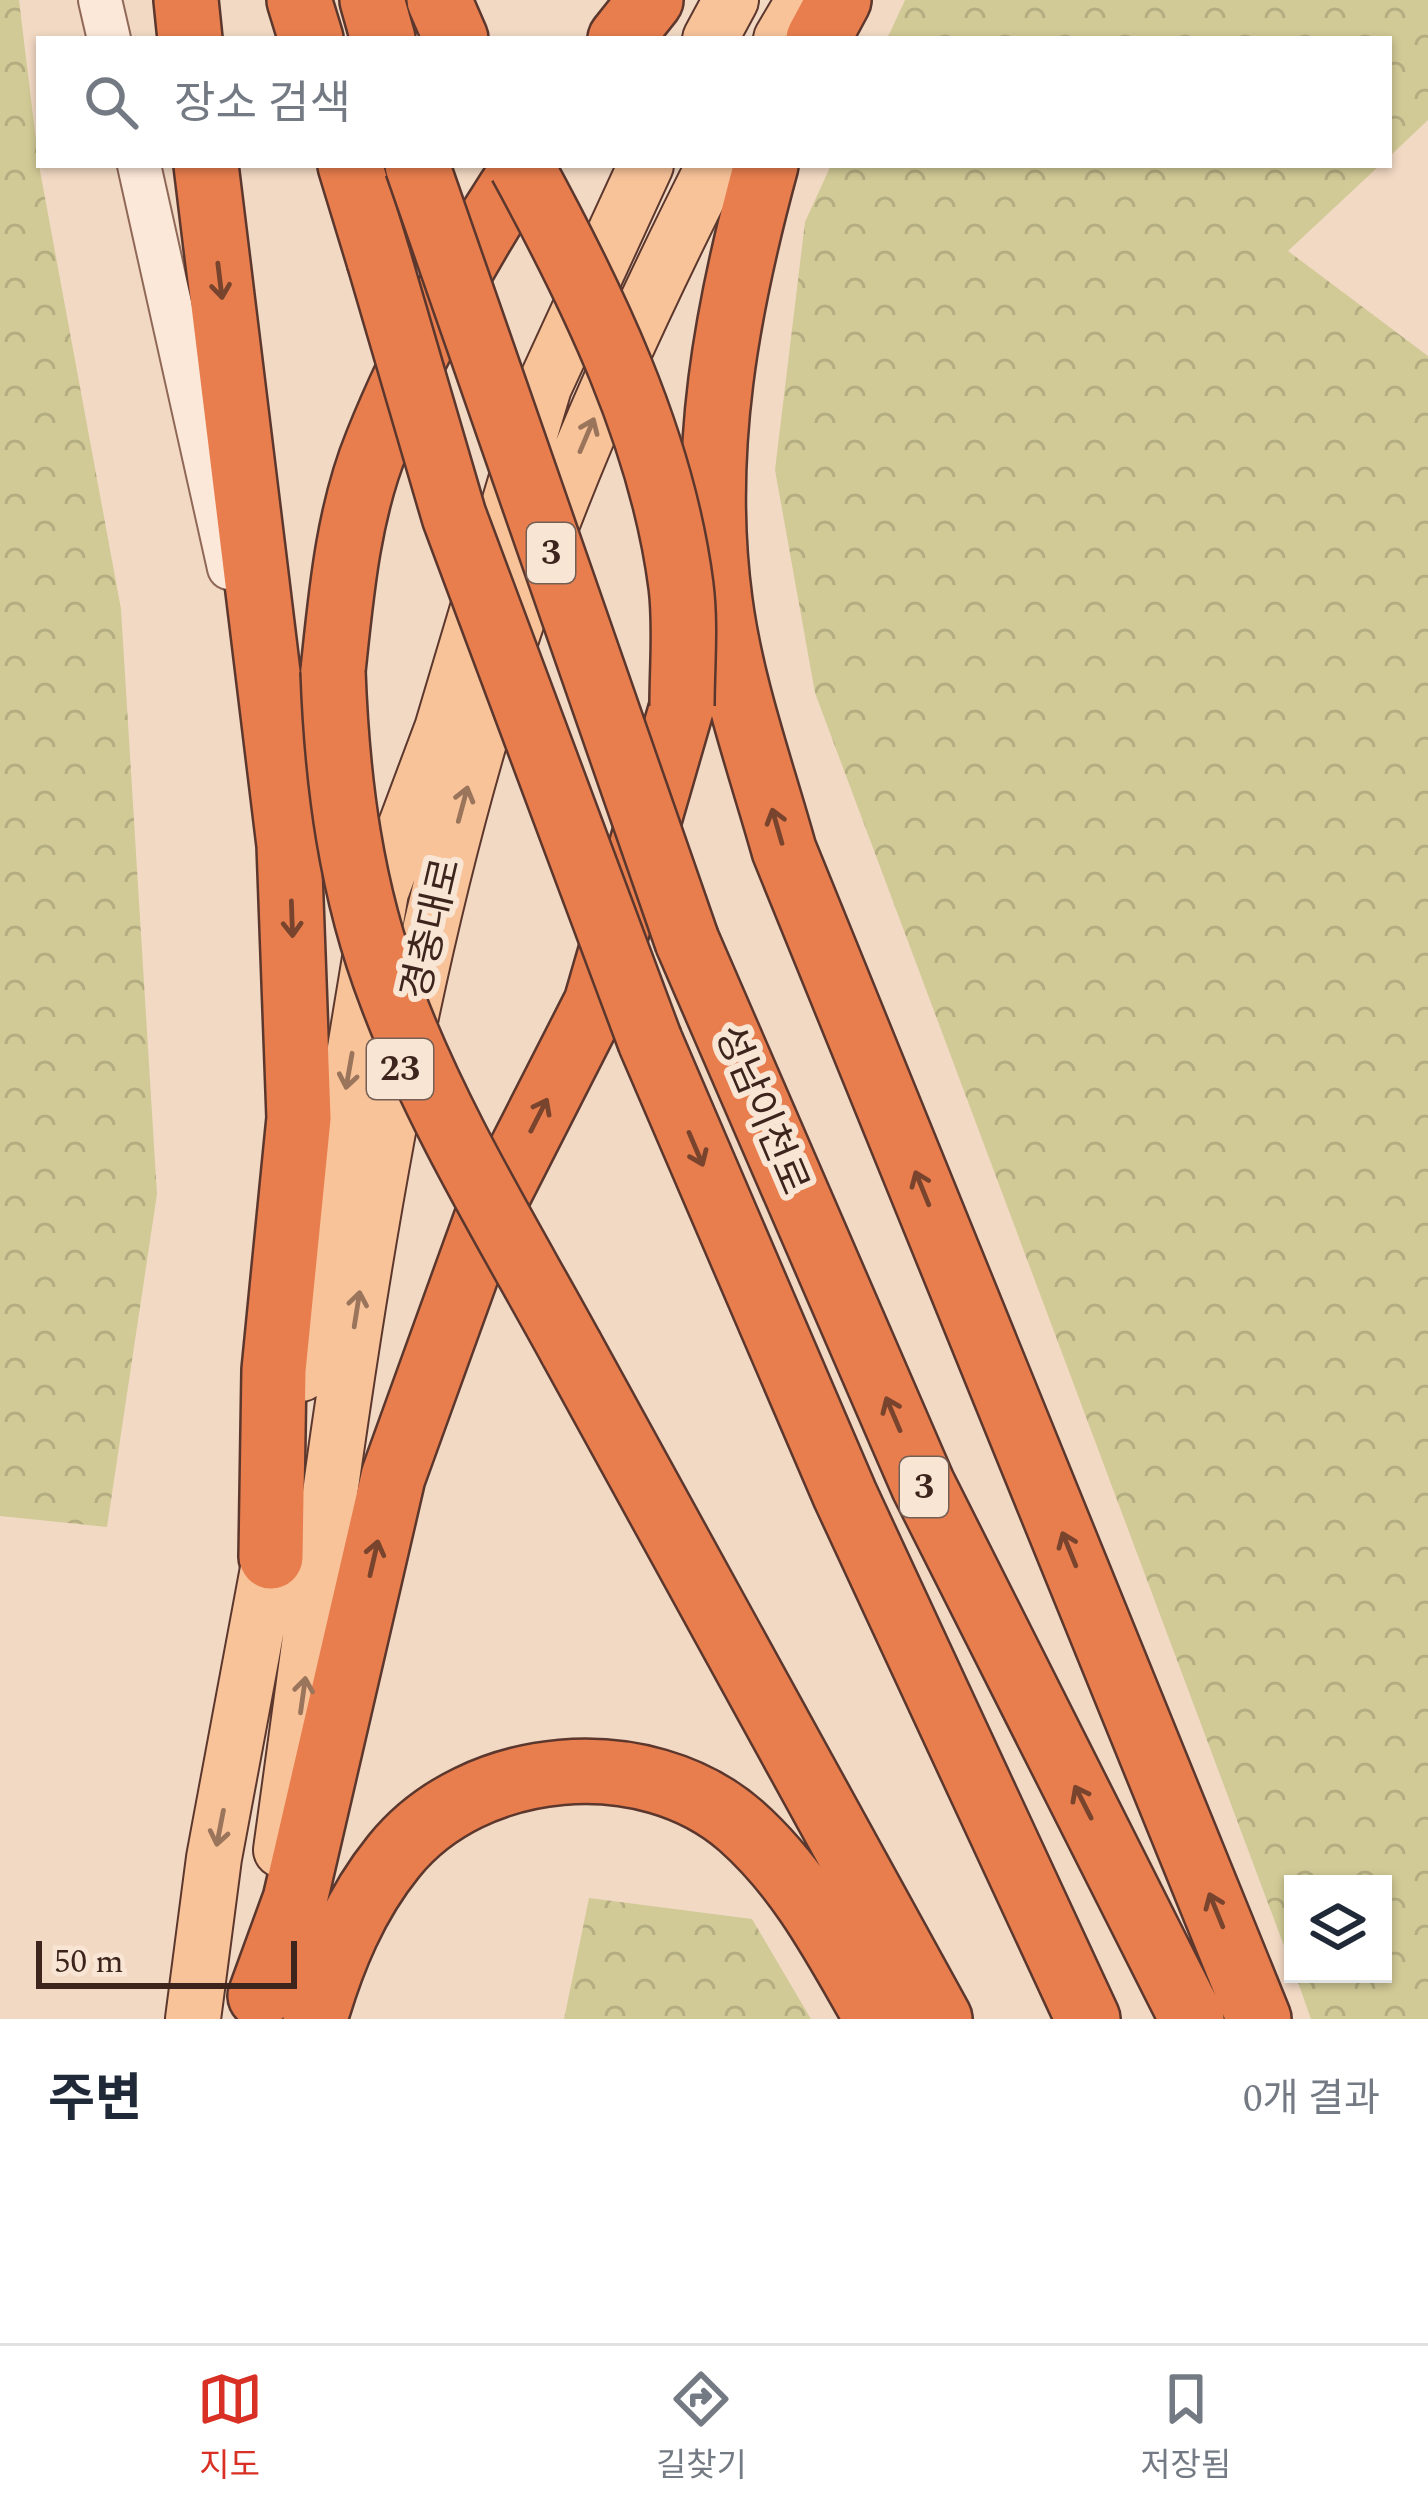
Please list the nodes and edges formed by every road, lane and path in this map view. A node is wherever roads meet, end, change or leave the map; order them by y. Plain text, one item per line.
1 (100, 0) edge
2 (186, 0) edge
3 (299, 0) edge
4 (372, 0) edge
5 (439, 0) edge
6 (651, 0) edge
7 (731, 0) edge
8 (804, 0) edge
9 (839, 0) edge
10 (108, 36) edge
11 (190, 36) edge
12 (310, 36) edge
13 (382, 36) edge
14 (455, 36) edge
15 (622, 36) edge
16 (712, 36) edge
17 (783, 36) edge
18 (820, 36) edge
19 (140, 168) edge
20 (206, 168) edge
21 (351, 168) edge
22 (418, 168) edge
23 (521, 168) edge
24 (524, 168) edge
25 (645, 168) edge
26 (712, 168) edge
27 (765, 168) edge
28 (289, 844) junction
29 (271, 1557) junction
30 (277, 2011) edge
31 (193, 2019) edge
32 (877, 2019) edge
33 (940, 2019) edge
34 (1088, 2019) edge
35 (1192, 2019) edge
36 (1259, 2019) edge

1 - 10 street
2 - 11 highway
3 - 12 highway
4 - 13 highway
5 - 14 highway
6 - 15 highway
7 - 16 main road
8 - 17 main road
9 - 18 highway
19 - 28 street
20 -> 28 highway
21 -> 34 highway, 성남이천로 / 3, bridge
35 -> 22 highway, 성남이천로 / 3, bridge
23 - 33 highway, bridge
30 -> 24 highway, bridge
25 -> 29 main road, 경충대로 / 23
30 -> 26 main road, 경충대로 / 23
36 -> 27 highway
28 -> 29 highway
29 -> 31 main road, 경충대로 / 23
30 - 32 highway

